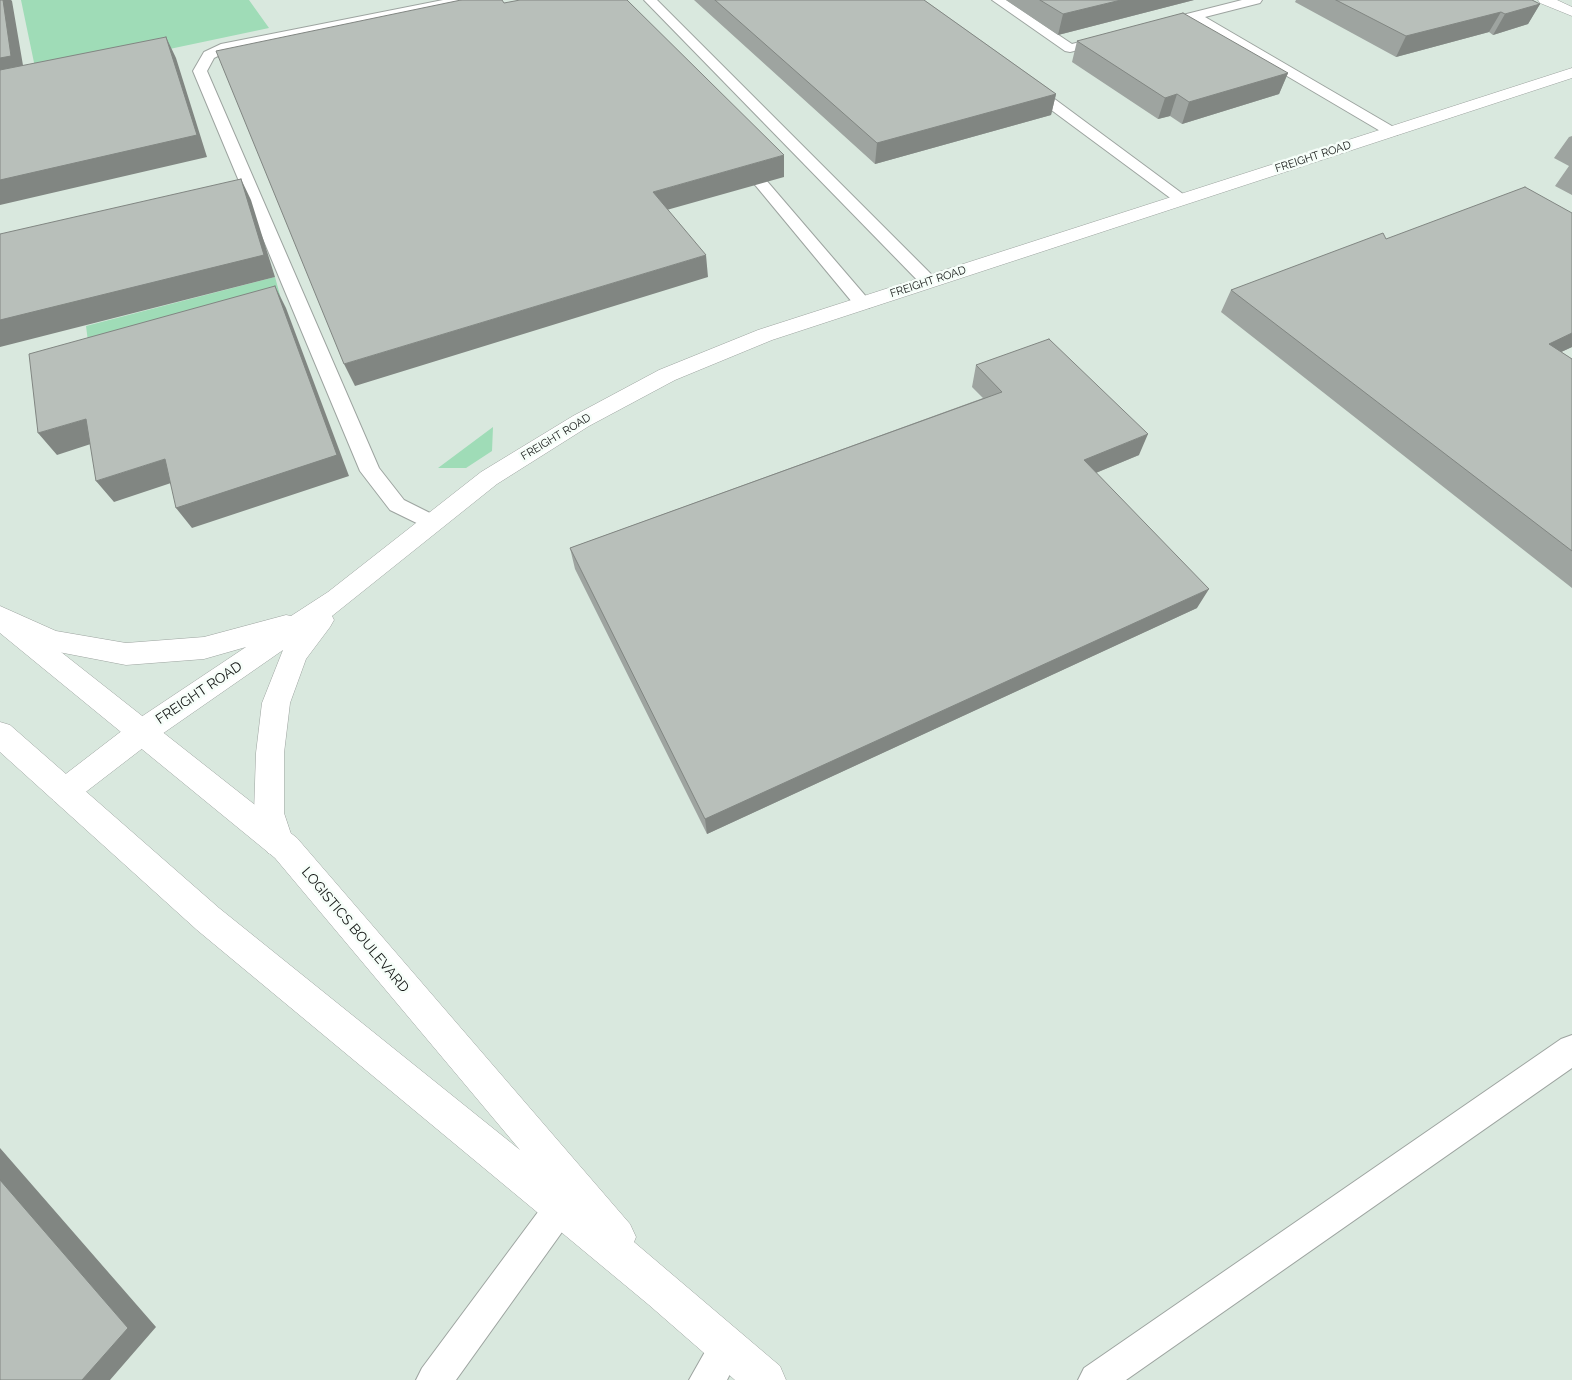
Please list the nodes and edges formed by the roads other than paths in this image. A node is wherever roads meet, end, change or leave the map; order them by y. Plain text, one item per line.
1 (461, 0) edge
2 (650, 0) edge
3 (998, 0) edge
4 (1256, 0) edge
5 (1545, 0) edge
6 (1572, 12) edge
7 (1194, 16) junction
8 (1146, 28) edge
9 (1117, 36) edge
10 (1572, 73) edge
11 (1015, 76) edge
12 (1392, 132) junction
13 (761, 183) edge
14 (1182, 200) junction
15 (929, 282) junction
16 (863, 304) junction
17 (433, 523) junction
18 (337, 599) junction
19 (0, 617) edge
20 (142, 732) junction
21 (0, 734) edge
22 (64, 792) junction
23 (279, 843) junction
24 (1572, 1050) edge
25 (568, 1197) junction
26 (727, 1346) junction
27 (434, 1380) edge
28 (707, 1380) edge
29 (766, 1380) edge
30 (1096, 1380) edge

1 - 17 lane
2 - 15 lane
3 - 9 lane
4 - 7 lane
5 - 6 street
7 - 8 lane
7 - 12 lane
10 - 12 street, FREIGHT ROAD
11 - 14 lane
12 - 14 street, FREIGHT ROAD
13 - 16 lane
14 - 15 street, FREIGHT ROAD
15 - 16 street, FREIGHT ROAD
16 - 17 street, FREIGHT ROAD
17 - 18 street, FREIGHT ROAD
18 - 19 street, FREIGHT ROAD
18 - 20 street, FREIGHT ROAD
18 - 23 street, FREIGHT ROAD
19 - 20 street, LOGISTICS BOULEVARD
20 - 22 street, FREIGHT ROAD
20 - 23 street, LOGISTICS BOULEVARD
21 - 22 street, LOGISTICS BOULEVARD
22 - 25 street, LOGISTICS BOULEVARD
23 - 25 street, LOGISTICS BOULEVARD
24 - 30 lane
25 - 26 street, LOGISTICS BOULEVARD
25 - 27 lane
26 - 28 lane
26 - 29 street, LOGISTICS BOULEVARD

